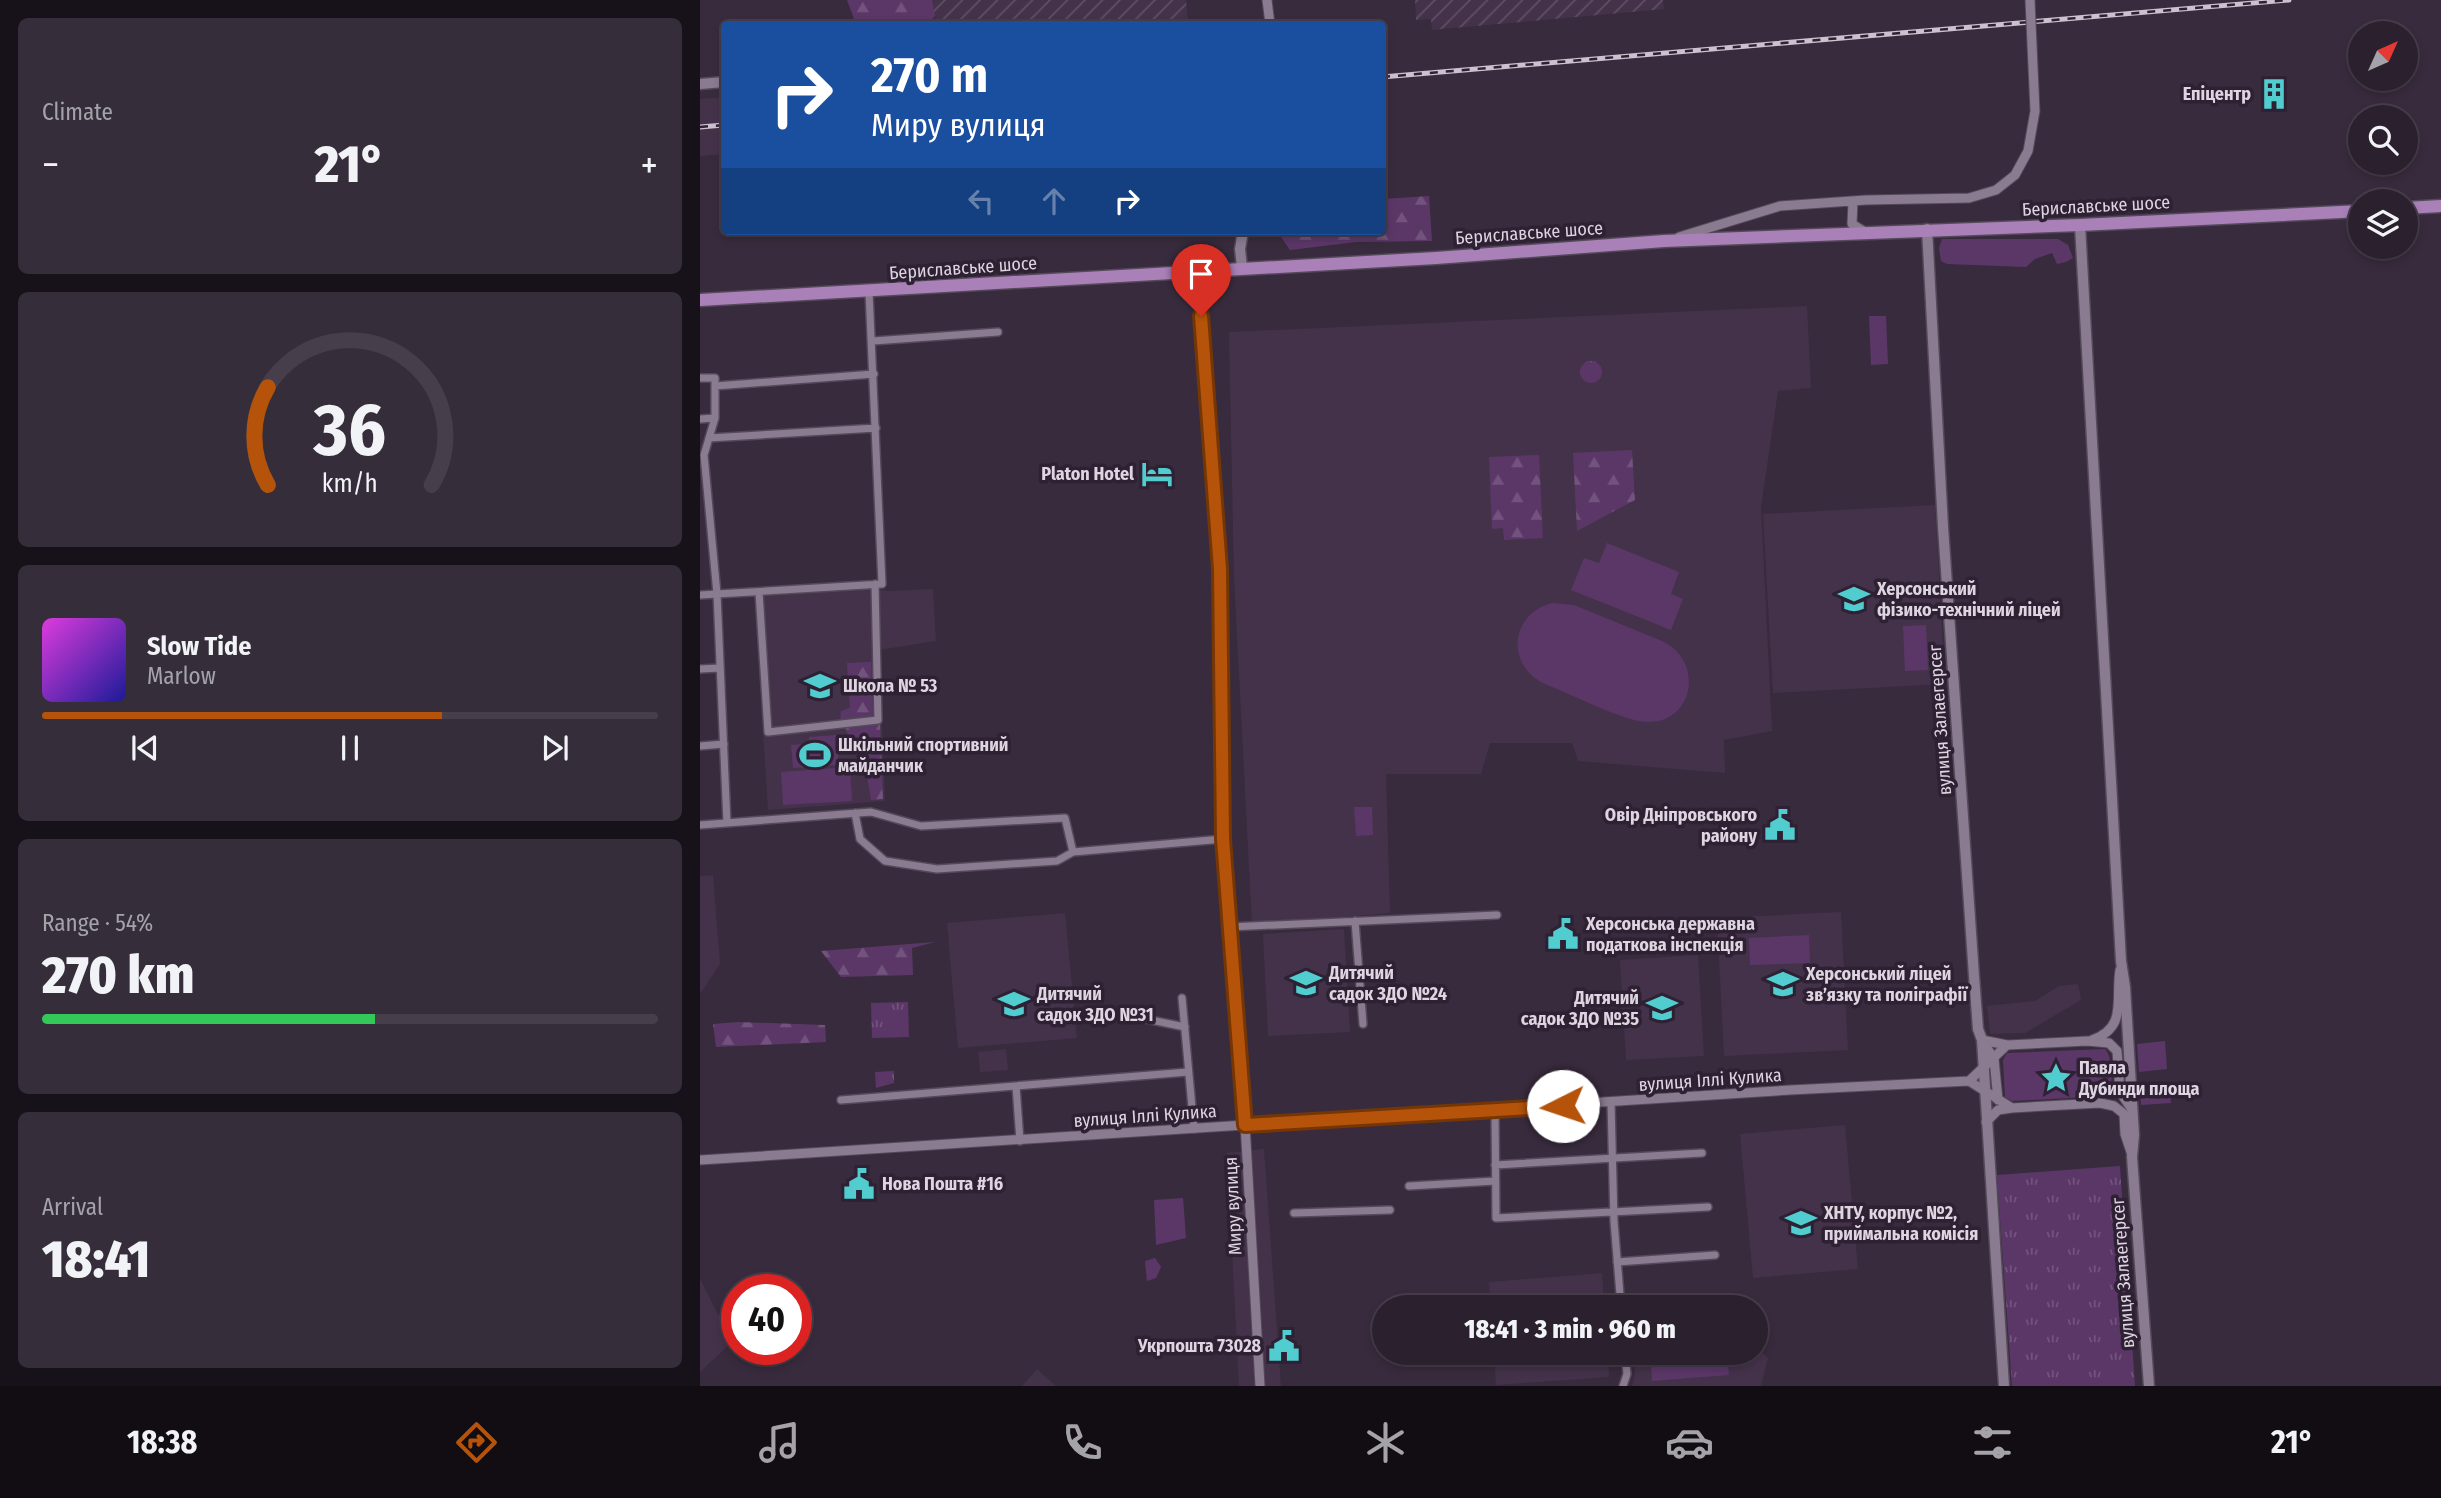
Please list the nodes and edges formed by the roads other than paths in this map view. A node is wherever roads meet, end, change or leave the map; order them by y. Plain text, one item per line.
1 (1267, 0) edge
2 (2030, 0) edge
3 (1270, 21) edge
4 (721, 82) edge
5 (700, 84) edge
6 (1853, 201) junction
7 (2441, 206) edge
8 (2418, 207) edge
9 (2348, 212) edge
10 (2080, 225) junction
11 (1927, 229) junction
12 (1866, 232) junction
13 (1242, 235) edge
14 (1664, 241) junction
15 (1242, 267) junction
16 (1198, 270) junction
17 (869, 292) junction
18 (700, 300) edge
19 (998, 332) dead end
20 (873, 341) junction
21 (874, 374) junction
22 (700, 379) edge
23 (715, 386) junction
24 (715, 418) junction
25 (700, 419) edge
26 (876, 428) junction
27 (709, 438) junction
28 (878, 584) junction
29 (759, 592) junction
30 (717, 594) junction
31 (700, 595) edge
32 (720, 668) junction
33 (700, 669) edge
34 (724, 744) junction
35 (700, 746) edge
36 (855, 813) junction
37 (727, 823) junction
38 (700, 825) edge
39 (1223, 839) junction
40 (1073, 852) junction
41 (1497, 915) dead end
42 (1354, 921) junction
43 (1229, 927) junction
44 (2121, 961) junction
45 (1182, 998) dead end
46 (1117, 1013) dead end
47 (1363, 1024) dead end
48 (1185, 1027) junction
49 (1982, 1040) junction
50 (2088, 1041) junction
51 (2007, 1045) junction
52 (1994, 1059) junction
53 (1984, 1068) junction
54 (1188, 1072) junction
55 (2130, 1079) junction
56 (1969, 1081) junction
57 (1016, 1086) junction
58 (2120, 1092) junction
59 (1985, 1093) junction
60 (841, 1100) dead end
61 (1998, 1100) junction
62 (1611, 1103) junction
63 (2099, 1103) junction
64 (2012, 1108) junction
65 (2132, 1108) junction
66 (1495, 1110) junction
67 (1986, 1122) junction
68 (1245, 1125) junction
69 (1194, 1129) junction
70 (1020, 1140) junction
71 (1702, 1153) dead end
72 (1612, 1157) junction
73 (2132, 1157) junction
74 (700, 1160) edge
75 (1495, 1165) junction
76 (1495, 1181) junction
77 (1409, 1186) dead end
78 (1708, 1207) dead end
79 (1390, 1210) dead end
80 (1614, 1212) junction
81 (1294, 1213) dead end
82 (1715, 1255) dead end
83 (1617, 1262) junction
84 (1620, 1295) edge
85 (1626, 1365) edge
86 (1260, 1386) edge
87 (1623, 1386) edge
88 (2004, 1386) edge
89 (2149, 1386) edge

1 - 3 street
2 - 6 street, bridge
4 - 5 main road
6 - 12 street
6 - 14 street
7 - 8 main road
9 - 10 main road, Бериславське шосе
10 - 11 main road, Бериславське шосе
10 - 44 main road
11 - 12 main road, Бериславське шосе
11 - 49 main road, вулиця Залаегерсег
12 - 14 main road, Бериславське шосе
13 - 15 main road
14 - 15 main road, Бериславське шосе
15 - 16 main road, Бериславське шосе
16 - 17 main road, Бериславське шосе
16 - 39 street, Миру вулиця
17 - 18 main road, Бериславське шосе
17 - 20 street
19 - 20 street
20 - 21 street
21 - 23 street
21 - 26 street
22 - 23 street
23 - 24 street
24 - 25 street
24 - 27 street
26 - 27 street
26 - 28 street
27 - 30 street
28 - 29 street
28 - 29 street
29 - 30 street
30 - 31 street
30 - 32 street
32 - 33 street
32 - 34 street
34 - 35 street
34 - 37 street
36 - 37 street
36 - 40 street
36 - 40 street
37 - 38 street
39 - 40 street
39 - 43 street, Миру вулиця
41 - 42 street
42 - 43 street
42 - 47 street
43 - 68 street, Миру вулиця
44 - 50 street
44 - 55 main road, вулиця Залаегерсег
45 - 48 street
46 - 48 street
48 - 54 street
49 - 51 street
49 - 52 street
49 - 53 main road, вулиця Залаегерсег
50 - 51 street
50 - 58 street
51 - 52 street
52 - 53 street
52 - 61 street
53 - 56 street
53 - 59 main road, вулиця Залаегерсег
54 - 57 street
54 - 69 street
55 - 58 street
55 - 65 main road, вулиця Залаегерсег
56 - 59 street
56 - 62 street, вулиця Іллі Кулика
57 - 60 street
57 - 70 street
58 - 63 street
58 - 65 street
59 - 61 street
59 - 67 main road, вулиця Залаегерсег
61 - 64 street
62 - 66 street, вулиця Іллі Кулика
62 - 72 street
63 - 64 street
63 - 73 street
64 - 67 street
65 - 73 main road, вулиця Залаегерсег
66 - 68 street, вулиця Іллі Кулика
66 - 75 street
67 - 88 main road
68 - 69 street, вулиця Іллі Кулика
68 - 86 street, Миру вулиця
69 - 70 street, вулиця Іллі Кулика
70 - 74 street, вулиця Іллі Кулика
71 - 72 street
72 - 75 street
72 - 80 street
73 - 89 main road, вулиця Залаегерсег
75 - 76 street
76 - 77 street
76 - 80 street
78 - 80 street
79 - 81 street
80 - 83 street
82 - 83 street
83 - 84 street
85 - 87 street

